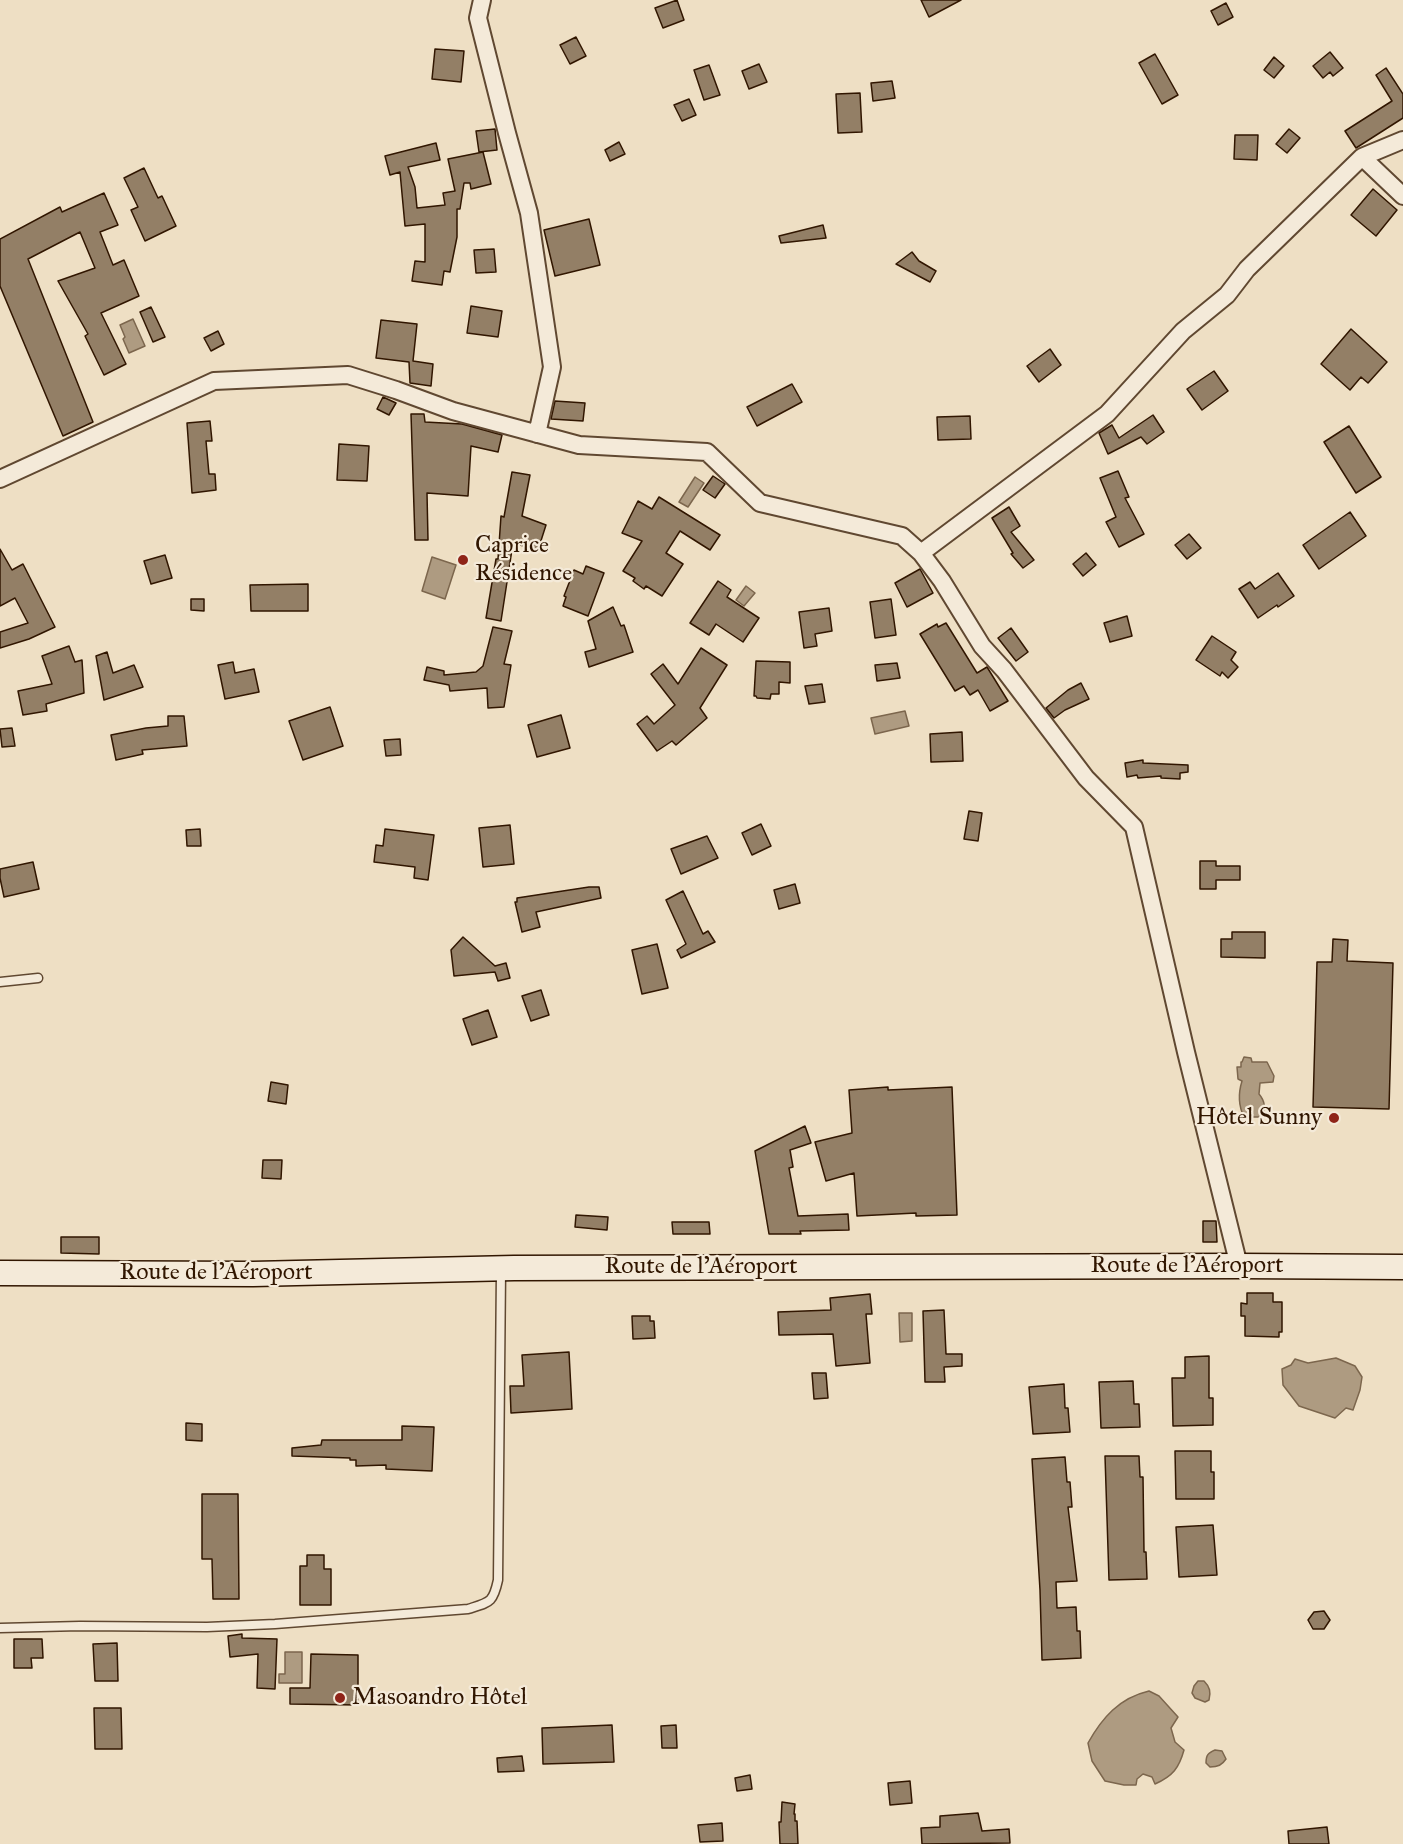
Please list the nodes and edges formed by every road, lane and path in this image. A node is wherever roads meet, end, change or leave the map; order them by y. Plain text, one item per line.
1 (482, 0) edge
2 (1403, 140) edge
3 (1362, 156) junction
4 (1403, 196) edge
5 (537, 434) junction
6 (0, 479) edge
7 (921, 554) junction
8 (38, 978) dead end
9 (0, 982) edge
10 (1239, 1266) junction
11 (1403, 1267) edge
12 (501, 1268) junction
13 (0, 1273) edge
14 (0, 1628) edge

1 - 5 street
2 - 3 street
3 - 4 street
3 - 7 street
5 - 6 street
5 - 7 street
7 - 10 street
8 - 9 lane
10 - 11 main road, Route de l'Aéroport
10 - 12 main road, Route de l'Aéroport
12 - 13 main road, Route de l'Aéroport
12 - 14 lane

